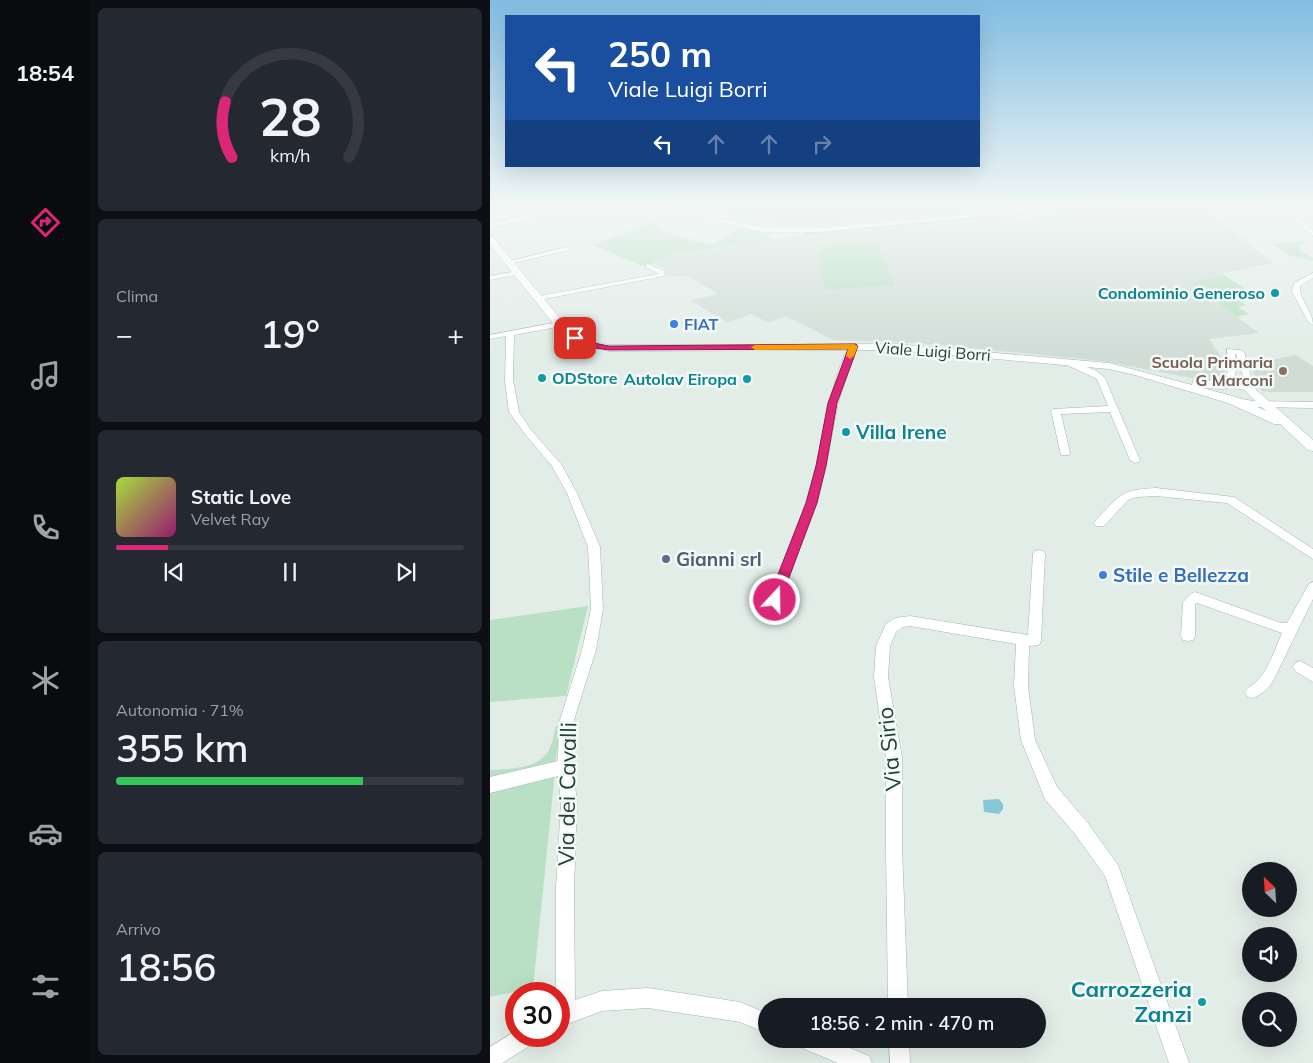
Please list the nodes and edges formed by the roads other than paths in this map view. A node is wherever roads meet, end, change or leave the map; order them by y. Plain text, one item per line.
1 (504, 256) edge
2 (540, 256) edge
3 (509, 262) junction
4 (648, 266) dead end
5 (518, 274) junction
6 (1313, 275) edge
7 (490, 278) edge
8 (539, 298) junction
9 (1313, 323) edge
10 (559, 324) junction
11 (510, 334) junction
12 (490, 337) edge
13 (854, 346) junction
14 (1070, 363) junction
15 (1152, 376) junction
16 (1224, 384) junction
17 (1252, 391) junction
18 (1313, 399) edge
19 (1234, 400) junction
20 (1267, 405) junction
21 (1313, 405) edge
22 (1114, 409) junction
23 (1296, 432) junction
24 (1313, 448) edge
25 (1065, 453) dead end
26 (1136, 460) dead end
27 (1100, 523) dead end
28 (1038, 554) dead end
29 (1313, 555) edge
30 (1313, 587) edge
31 (775, 600) dead end
32 (1290, 628) junction
33 (1188, 636) dead end
34 (1023, 639) junction
35 (1300, 667) dead end
36 (1313, 676) edge
37 (1252, 692) dead end
38 (565, 767) junction
39 (490, 786) edge
40 (563, 982) edge
41 (898, 998) edge
42 (570, 1012) edge
43 (758, 1020) edge
44 (509, 1047) edge
45 (826, 1048) edge
46 (899, 1048) edge
47 (490, 1059) edge
48 (862, 1063) edge
49 (900, 1063) edge
50 (1179, 1063) edge

1 - 3 main road, Viale Luigi Borri
2 - 3 street
3 - 5 main road, Viale Luigi Borri
4 - 8 street
5 - 7 street
5 - 8 main road, Viale Luigi Borri
6 - 9 street
8 - 10 main road, Viale Luigi Borri
10 - 11 street
10 - 13 main road, Viale Luigi Borri
11 - 12 street
11 - 38 street, Via dei Cavalli
13 - 14 main road, Viale Luigi Borri
13 - 31 street
14 - 15 main road, Viale Luigi Borri
14 - 22 street
15 - 16 main road, Viale Luigi Borri
15 - 19 main road, Viale Luigi Borri
16 - 17 main road, Viale Luigi Borri
16 - 17 street
16 - 19 main road
17 - 18 street
17 - 19 main road
17 - 20 main road, Viale Luigi Borri
19 - 20 street
19 - 23 main road, Viale Luigi Borri
20 - 21 street
20 - 23 main road, Viale Luigi Borri
22 - 25 street
22 - 26 street
23 - 24 main road, Viale Luigi Borri
27 - 29 street
28 - 34 street
30 - 32 street
32 - 33 street
32 - 37 street
34 - 41 street, Via Sirio
34 - 50 street
35 - 36 street
38 - 39 street
38 - 40 street, Via dei Cavalli
42 - 43 street
44 - 47 street
45 - 48 street
46 - 49 street

